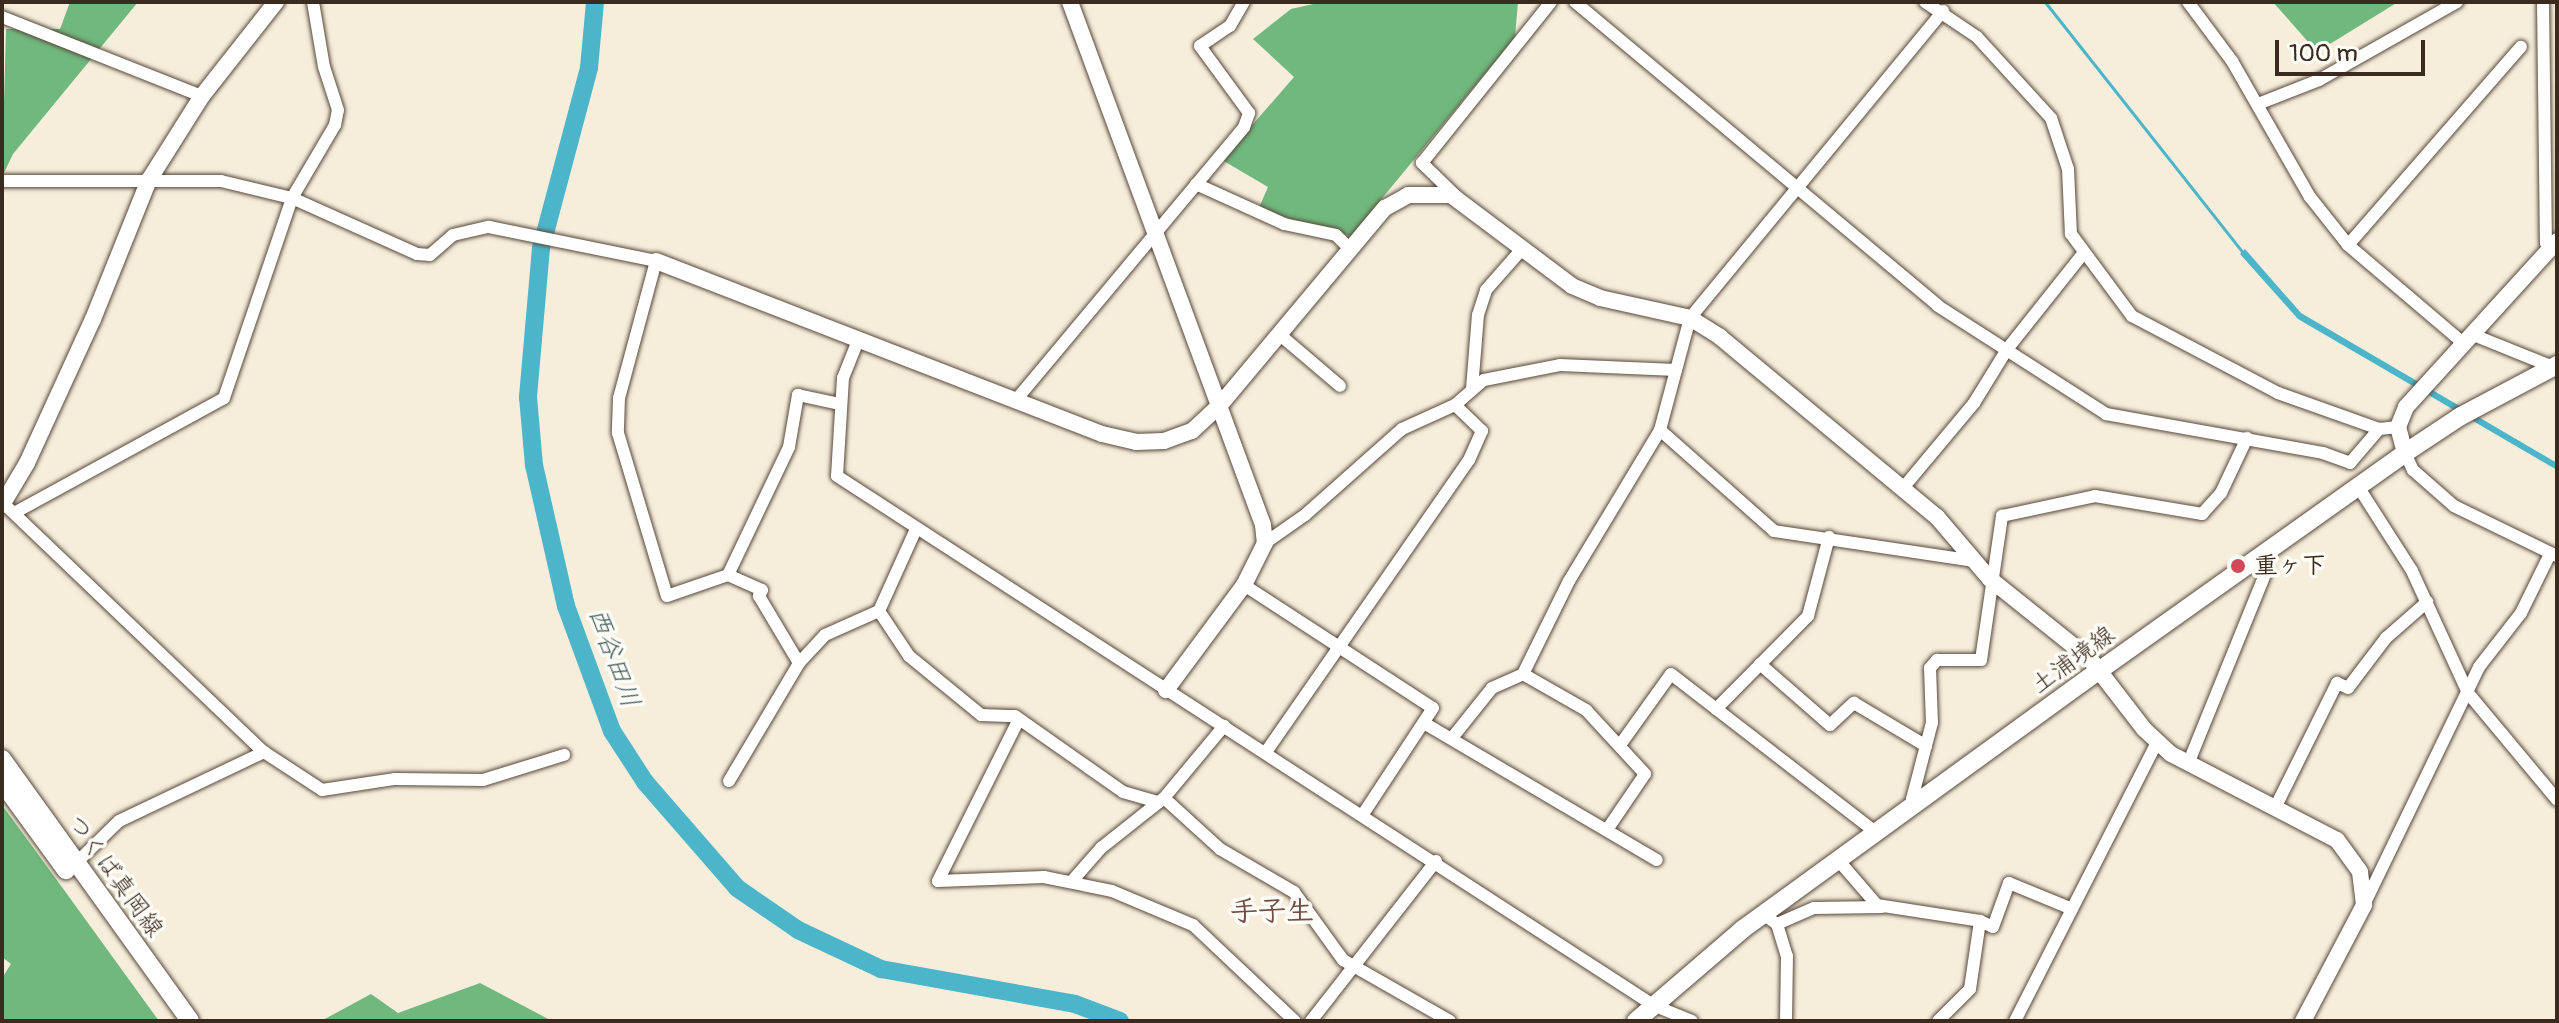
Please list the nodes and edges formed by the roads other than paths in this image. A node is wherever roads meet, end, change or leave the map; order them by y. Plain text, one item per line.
1 (276, 2) edge
2 (313, 2) edge
3 (1070, 2) edge
4 (1244, 2) edge
5 (1551, 2) edge
6 (1575, 2) edge
7 (1925, 2) edge
8 (2188, 2) edge
9 (2457, 2) edge
10 (2543, 2) edge
11 (1943, 11) junction
12 (2, 17) edge
13 (2521, 47) dead end
14 (202, 96) junction
15 (2258, 104) junction
16 (149, 180) junction
17 (2, 181) edge
18 (1196, 184) junction
19 (1801, 188) junction
20 (292, 198) junction
21 (1459, 199) junction
22 (1156, 231) junction
23 (2554, 244) edge
24 (2348, 245) junction
25 (1349, 248) junction
26 (1522, 249) junction
27 (2082, 255) junction
28 (656, 261) junction
29 (1690, 318) junction
30 (1279, 334) junction
31 (859, 338) junction
32 (2467, 339) junction
33 (2008, 348) junction
34 (2555, 366) edge
35 (1676, 370) junction
36 (1340, 386) dead end
37 (1472, 389) junction
38 (1016, 400) junction
39 (840, 404) junction
40 (1220, 405) junction
41 (1455, 405) junction
42 (2398, 427) junction
43 (2379, 429) junction
44 (1660, 430) junction
45 (2247, 438) junction
46 (2405, 453) junction
47 (1903, 488) junction
48 (2359, 488) junction
49 (7, 507) edge
50 (916, 529) junction
51 (1829, 537) junction
52 (1265, 543) junction
53 (2554, 555) edge
54 (2264, 556) junction
55 (1974, 561) junction
56 (728, 575) junction
57 (1990, 579) junction
58 (1244, 585) junction
59 (2427, 602) junction
60 (879, 611) junction
61 (1340, 647) junction
62 (799, 663) junction
63 (1760, 664) junction
64 (2100, 670) junction
65 (1523, 674) junction
66 (1166, 690) junction
67 (2468, 693) junction
68 (1716, 709) junction
69 (1019, 719) junction
70 (1424, 723) junction
71 (1224, 726) junction
72 (1452, 738) junction
73 (2157, 742) junction
74 (1620, 745) junction
75 (1926, 746) junction
76 (264, 752) junction
77 (1266, 752) junction
78 (564, 755) dead end
79 (2, 759) edge
80 (2188, 764) junction
81 (729, 781) dead end
82 (2, 782) edge
83 (1162, 800) junction
84 (2557, 800) edge
85 (1916, 805) junction
86 (2275, 808) junction
87 (1363, 814) junction
88 (1607, 830) junction
89 (1877, 833) junction
90 (1657, 860) dead end
91 (1436, 861) junction
92 (1839, 861) junction
93 (71, 867) junction
94 (1073, 880) junction
95 (2364, 905) junction
96 (1883, 907) junction
97 (2072, 909) junction
98 (1770, 919) junction
99 (1980, 921) junction
100 (1353, 966) junction
101 (1653, 1005) junction
102 (175, 1021) edge
103 (190, 1021) edge
104 (1295, 1021) edge
105 (1311, 1021) edge
106 (1450, 1021) edge
107 (1636, 1021) edge
108 (1692, 1021) edge
109 (1786, 1021) edge
110 (1938, 1021) edge
111 (2015, 1021) edge
112 (2303, 1021) edge

1 - 14 street
2 - 20 street
3 - 22 street
4 - 18 street
5 - 21 street
6 - 19 street
7 - 11 street
8 - 15 street
9 - 15 street
10 - 23 street
11 - 19 street
11 - 27 street
12 - 14 street
13 - 24 street
14 - 16 street
15 - 24 street
16 - 17 street
16 - 20 street
16 - 49 street
18 - 22 street
18 - 25 street
19 - 29 street
19 - 33 street
20 - 28 street
20 - 49 street
21 - 25 street
21 - 26 street
22 - 38 street
22 - 40 street
23 - 32 street
24 - 32 street
25 - 30 street
26 - 29 street
26 - 37 street
27 - 33 street
27 - 43 street
28 - 31 street
28 - 56 street
29 - 35 street
29 - 47 street
30 - 36 street
30 - 40 street
31 - 38 street
31 - 39 street
32 - 34 street
32 - 42 street
33 - 45 street
33 - 47 street
34 - 46 main road, 土浦境線
35 - 37 street
35 - 44 street
37 - 41 street
38 - 40 street
39 - 50 street
39 - 56 street
40 - 52 street
41 - 52 street
41 - 61 street
42 - 43 street
42 - 46 street
43 - 45 street
44 - 51 street
44 - 65 street
45 - 57 street
46 - 48 main road, 土浦境線
46 - 53 street
47 - 55 street
48 - 54 main road, 土浦境線
48 - 59 street
49 - 76 street
50 - 60 street
50 - 66 street
51 - 55 street
51 - 63 street
52 - 58 street
53 - 67 street
54 - 64 main road, 土浦境線
54 - 80 street
55 - 57 street
56 - 62 street
57 - 64 street
57 - 75 street
58 - 61 street
58 - 66 street
59 - 67 street
59 - 86 street
60 - 62 street
60 - 69 street
61 - 70 street
61 - 77 street
62 - 81 street
63 - 68 street
63 - 75 street
64 - 73 street
64 - 85 main road, 土浦境線
65 - 72 street
65 - 74 street
66 - 71 street
67 - 84 street
67 - 95 street
68 - 74 street
68 - 89 street
69 - 83 street
69 - 94 street
70 - 72 street
70 - 87 street
71 - 77 street
71 - 83 street
72 - 88 street
73 - 80 street
73 - 97 street
74 - 88 street
75 - 85 street
76 - 78 street
76 - 93 street
77 - 87 street
79 - 93 main road, つくば真岡線
80 - 86 street
82 - 93 main road, つくば真岡線
83 - 94 street
83 - 100 street
85 - 89 main road, 土浦境線
86 - 95 street
87 - 91 street
88 - 90 street
89 - 92 main road, 土浦境線
91 - 100 street
91 - 101 street
92 - 96 street
92 - 98 main road, 土浦境線
93 - 102 main road, つくば真岡線
93 - 103 main road, つくば真岡線
94 - 104 street
95 - 112 street
96 - 98 street
96 - 99 street
97 - 99 street
97 - 111 street
98 - 101 main road, 土浦境線
98 - 109 street
99 - 110 street
100 - 105 street
100 - 106 street
101 - 107 main road, 土浦境線
101 - 108 street

